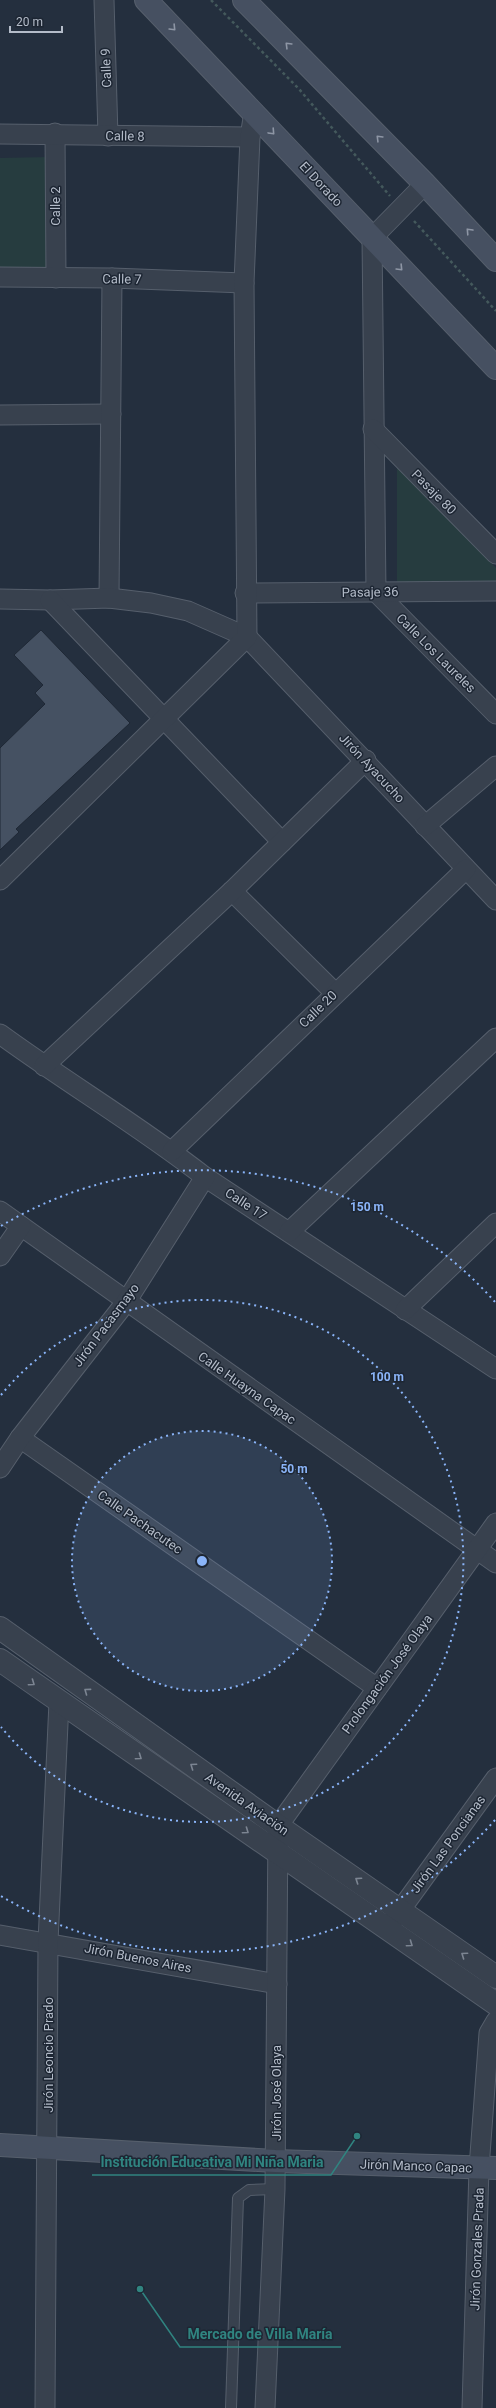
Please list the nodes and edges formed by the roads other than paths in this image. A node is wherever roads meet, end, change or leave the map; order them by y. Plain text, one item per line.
1 (104, 0) edge
2 (146, 0) edge
3 (244, 0) edge
4 (254, 112) junction
5 (55, 133) junction
6 (0, 134) edge
7 (108, 136) junction
8 (250, 138) junction
9 (425, 184) junction
10 (372, 238) junction
11 (496, 260) edge
12 (0, 277) edge
13 (56, 278) junction
14 (112, 278) junction
15 (244, 283) junction
16 (496, 368) edge
17 (111, 414) junction
18 (0, 415) edge
19 (373, 429) junction
20 (496, 554) edge
21 (496, 591) edge
22 (376, 592) junction
23 (245, 593) junction
24 (109, 598) junction
25 (0, 599) edge
26 (50, 600) junction
27 (247, 637) junction
28 (496, 714) edge
29 (163, 719) junction
30 (366, 760) junction
31 (496, 766) edge
32 (425, 826) junction
33 (282, 842) junction
34 (466, 869) junction
35 (0, 880) edge
36 (232, 891) junction
37 (496, 900) edge
38 (335, 993) junction
39 (0, 1034) edge
40 (496, 1038) edge
41 (44, 1066) junction
42 (172, 1151) junction
43 (205, 1177) junction
44 (0, 1211) edge
45 (496, 1223) edge
46 (21, 1226) junction
47 (289, 1232) junction
48 (0, 1256) edge
49 (126, 1302) junction
50 (405, 1310) junction
51 (496, 1369) edge
52 (20, 1438) junction
53 (0, 1468) edge
54 (496, 1522) edge
55 (477, 1550) junction
56 (496, 1563) edge
57 (0, 1628) edge
58 (0, 1660) edge
59 (377, 1688) junction
60 (59, 1702) junction
61 (496, 1778) edge
62 (278, 1826) junction
63 (278, 1853) junction
64 (400, 1909) junction
65 (388, 1928) junction
66 (0, 1935) edge
67 (48, 1942) junction
68 (496, 1977) edge
69 (277, 1984) junction
70 (496, 2004) edge
71 (496, 2021) edge
72 (0, 2145) edge
73 (48, 2146) junction
74 (276, 2161) junction
75 (488, 2168) edge
76 (275, 2189) junction
77 (45, 2408) edge
78 (231, 2408) edge
79 (265, 2408) edge
80 (472, 2408) edge

1 - 7 street, Calle 9
2 -> 4 main road, El Dorado
9 -> 3 main road
4 - 8 street
4 -> 10 main road, El Dorado
5 - 6 street, Calle 8
5 - 7 street, Calle 8
5 - 13 street, Calle 2
7 - 8 street, Calle 8
8 - 15 street
9 - 10 street
11 -> 9 main road
10 -> 16 main road, El Dorado
10 - 19 street
12 - 13 street, Calle 7
13 - 14 street, Calle 7
14 - 15 street, Calle 7
14 - 17 street
15 - 23 street
17 - 18 street
17 - 24 street
19 - 20 street, Pasaje 80
19 - 22 street
21 - 22 street, Pasaje 36
22 - 23 street, Pasaje 36
22 - 28 street, Calle Los Laureles
23 - 27 street
24 - 26 street
24 - 27 street
25 - 26 street
26 - 29 street
27 - 29 street
27 - 30 street, Jirón Ayacucho
29 - 33 street
29 - 35 street
30 - 32 street, Jirón Ayacucho
30 - 33 street
31 - 32 street
32 - 34 street, Jirón Ayacucho
33 - 36 street
34 - 37 street, Jirón Ayacucho
34 - 38 street, Calle 20
36 - 38 street
36 - 41 street
38 - 42 street, Calle 20
39 - 41 street, Calle 17
40 - 47 street
41 - 42 street, Calle 17
42 - 43 street, Calle 17
43 - 47 street, Calle 17
43 - 49 street, Jirón Pacasmayo
44 - 46 street, Calle Huayna Capac
45 - 50 street
46 - 48 street
46 - 49 street, Calle Huayna Capac
47 - 50 street, Calle 17
49 - 52 street, Jirón Pacasmayo
49 - 55 street, Calle Huayna Capac
50 - 51 street, Calle 17
52 - 53 street, Jirón Pacasmayo
52 - 59 street, Calle Pachacutec
54 - 55 street, Prolongación José Olaya
55 - 56 street, Calle Huayna Capac
55 - 59 street, Prolongación José Olaya
62 -> 57 street, Avenida Aviación
58 -> 60 street, Avenida Aviación
59 - 62 street, Prolongación José Olaya
60 -> 63 street, Avenida Aviación
60 - 67 street, Jirón Leoncio Prado
61 - 64 street, Jirón Las Poncianas
62 - 63 street, Jirón José Olaya
64 -> 62 street, Avenida Aviación
63 - 65 street, Avenida Aviación
63 - 69 street, Jirón José Olaya
64 - 65 street, Jirón Las Poncianas
68 -> 64 street, Avenida Aviación
65 -> 70 street, Avenida Aviación
66 - 67 street, Jirón Buenos Aires
67 - 69 street, Jirón Buenos Aires
67 - 73 street, Jirón Leoncio Prado
69 - 74 street, Jirón José Olaya
71 - 75 street, Jirón Gonzales Prada
72 - 73 main road, Jirón Manco Capac
73 - 74 main road, Jirón Manco Capac
73 - 77 street, Jirón Leoncio Prado
74 - 75 main road, Jirón Manco Capac
74 - 76 street, Jirón José Olaya
75 - 80 street, Jirón Gonzales Prada
76 - 78 lane
76 - 79 street, Jirón José Olaya

